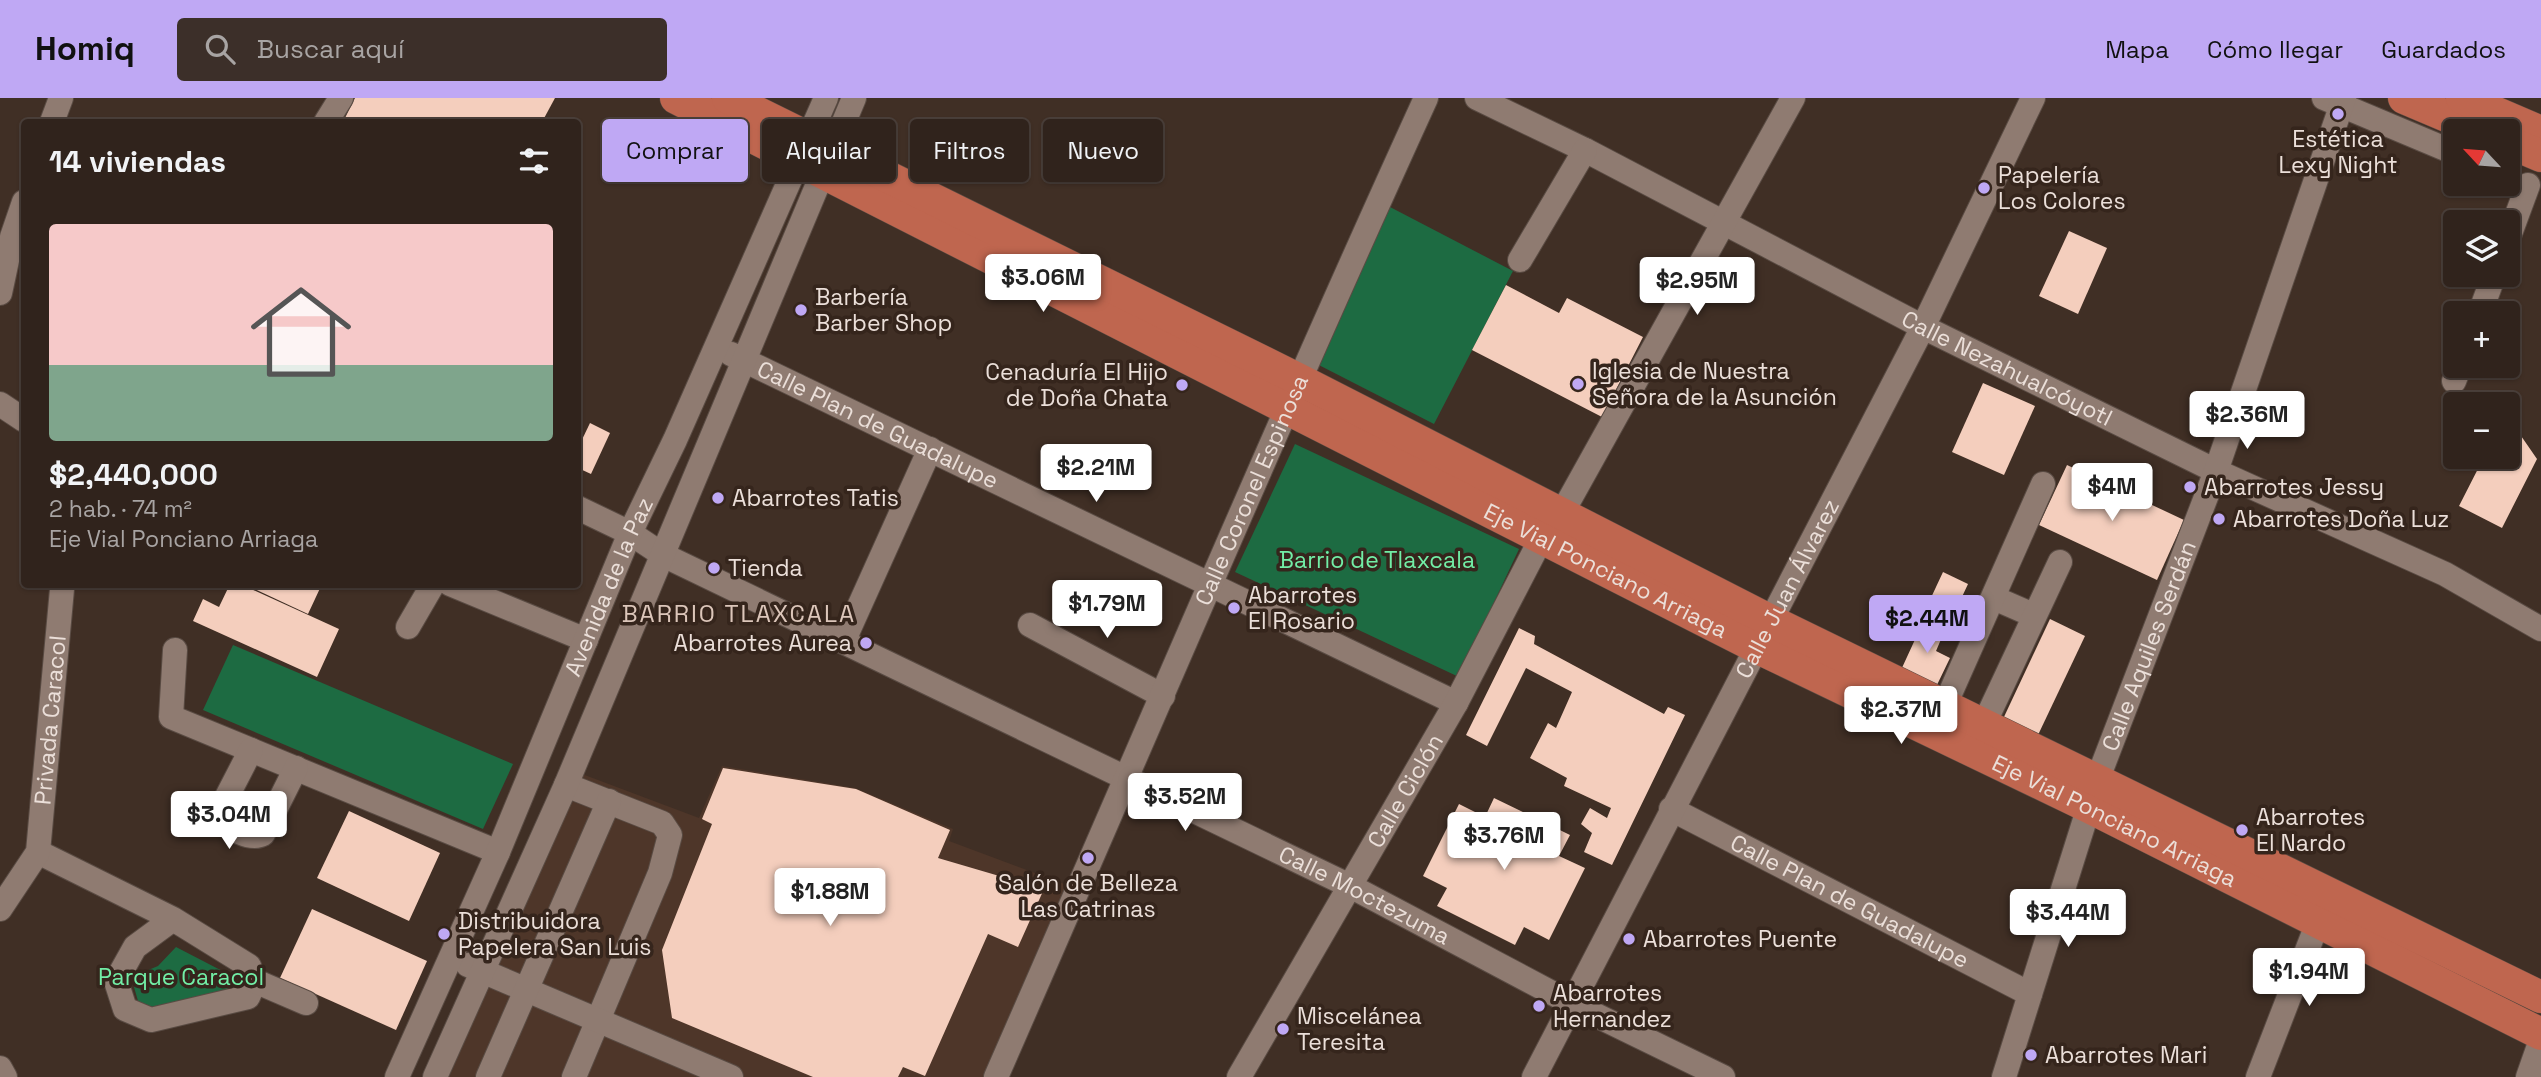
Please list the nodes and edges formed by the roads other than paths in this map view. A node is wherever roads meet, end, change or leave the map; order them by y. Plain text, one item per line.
1 (61, 98) edge
2 (341, 98) edge
3 (676, 98) edge
4 (826, 98) edge
5 (854, 98) edge
6 (1426, 98) edge
7 (1477, 98) edge
8 (1793, 98) edge
9 (2033, 98) edge
10 (2404, 98) edge
11 (2462, 98) edge
12 (2336, 100) edge
13 (748, 102) edge
14 (53, 119) edge
15 (328, 119) edge
16 (769, 119) edge
17 (822, 119) edge
18 (840, 119) edge
19 (2454, 119) edge
20 (2541, 132) edge
21 (762, 134) edge
22 (2520, 147) edge
23 (2443, 148) edge
24 (1585, 150) junction
25 (2541, 156) edge
26 (803, 182) edge
27 (807, 182) edge
28 (864, 182) edge
29 (872, 182) edge
30 (2526, 184) edge
31 (2517, 210) edge
32 (21, 221) edge
33 (1724, 222) junction
34 (18, 240) edge
35 (1520, 260) dead end
36 (0, 293) edge
37 (1923, 327) junction
38 (717, 347) junction
39 (746, 361) junction
40 (1298, 379) junction
41 (0, 404) edge
42 (1285, 408) junction
43 (21, 417) edge
44 (675, 440) junction
45 (930, 449) junction
46 (707, 454) junction
47 (2217, 471) junction
48 (2043, 484) dead end
49 (581, 509) edge
50 (1562, 513) junction
51 (630, 533) junction
52 (1541, 538) junction
53 (663, 555) junction
54 (2060, 562) dead end
55 (1212, 585) junction
56 (431, 588) edge
57 (460, 588) edge
58 (62, 589) dead end
59 (1994, 598) junction
60 (2033, 614) junction
61 (1030, 625) dead end
62 (408, 627) dead end
63 (2541, 629) edge
64 (1764, 634) junction
65 (844, 639) junction
66 (586, 640) junction
67 (175, 650) dead end
68 (1163, 696) junction
69 (1456, 703) junction
70 (1945, 705) junction
71 (1984, 724) junction
72 (251, 750) junction
73 (296, 768) junction
74 (1126, 781) junction
75 (565, 785) junction
76 (2094, 793) junction
77 (609, 802) junction
78 (1671, 809) junction
79 (38, 852) junction
80 (498, 852) junction
81 (1350, 886) junction
82 (0, 909) edge
83 (173, 919) junction
84 (2318, 922) junction
85 (450, 957) junction
86 (481, 971) junction
87 (255, 981) junction
88 (525, 990) junction
89 (2030, 994) junction
90 (2541, 997) edge
91 (306, 1003) dead end
92 (1571, 1003) junction
93 (597, 1020) junction
94 (2541, 1034) edge
95 (2541, 1040) edge
96 (0, 1068) edge
97 (5, 1077) edge
98 (397, 1077) edge
99 (435, 1077) edge
100 (488, 1077) edge
101 (574, 1077) edge
102 (731, 1077) edge
103 (996, 1077) edge
104 (1239, 1077) edge
105 (1534, 1077) edge
106 (1723, 1077) edge
107 (2004, 1077) edge
108 (2258, 1077) edge
109 (2528, 1077) edge

1 - 14 street
2 - 15 street
3 - 21 main road, Eje Vial Ponciano Arriaga
4 - 17 street, Avenida de la Paz
5 - 18 street, Avenida de la Paz
6 - 40 street, Calle Coronel Espinosa
7 - 24 street, Calle Nezahualcóyotl
8 - 33 street
9 - 37 street, Calle Juan Álvarez
10 - 19 main road
11 - 20 main road
12 - 23 street
12 - 47 street, Calle Aquiles Serdán
13 - 16 main road, Eje Vial Ponciano Arriaga
22 - 25 main road
24 - 33 street, Calle Nezahualcóyotl
24 - 35 street
26 - 38 street, Avenida de la Paz
27 - 39 street, Avenida de la Paz
28 - 42 main road, Eje Vial Ponciano Arriaga
29 - 40 main road, Eje Vial Ponciano Arriaga
30 - 31 street
32 - 34 street
33 - 37 street, Calle Nezahualcóyotl
33 - 50 street
34 - 36 street
37 - 47 street, Calle Nezahualcóyotl
37 - 64 street, Calle Juan Álvarez
38 - 39 street, Calle Plan de Guadalupe
38 - 44 street, Avenida de la Paz
39 - 45 street, Calle Plan de Guadalupe
39 - 46 street, Avenida de la Paz
40 - 42 street, Calle Coronel Espinosa
40 - 50 main road, Eje Vial Ponciano Arriaga
41 - 43 street
42 - 52 main road, Eje Vial Ponciano Arriaga
42 - 55 street, Calle Coronel Espinosa
44 - 46 street
44 - 51 street, Avenida de la Paz
45 - 55 street, Calle Plan de Guadalupe
45 - 65 street
46 - 53 street, Avenida de la Paz
47 - 63 street, Calle Nezahualcóyotl
47 - 76 street, Calle Aquiles Serdán
48 - 59 street
49 - 51 street, Calle Moctezuma
50 - 64 main road, Eje Vial Ponciano Arriaga
51 - 53 street, Calle Moctezuma
51 - 66 street, Avenida de la Paz
52 - 64 main road, Eje Vial Ponciano Arriaga
52 - 69 street, Calle Ciclón
53 - 65 street, Calle Moctezuma
53 - 75 street, Avenida de la Paz
54 - 60 street
55 - 68 street, Calle Coronel Espinosa
55 - 69 street, Calle Plan de Guadalupe
56 - 62 street
57 - 66 street
58 - 79 street, Privada Caracol
59 - 60 street
59 - 70 street
60 - 71 street
61 - 68 street
64 - 70 main road, Eje Vial Ponciano Arriaga
64 - 76 main road, Eje Vial Ponciano Arriaga
64 - 78 street, Calle Juan Álvarez
65 - 74 street, Calle Moctezuma
66 - 80 street, Avenida de la Paz
67 - 72 street
68 - 74 street, Calle Coronel Espinosa
69 - 81 street, Calle Ciclón
70 - 71 main road, Eje Vial Ponciano Arriaga
71 - 76 main road, Eje Vial Ponciano Arriaga
72 - 73 street
72 - 73 street
73 - 80 street
74 - 81 street, Calle Moctezuma
74 - 103 street, Calle Coronel Espinosa
75 - 77 street
75 - 86 street, Avenida de la Paz
76 - 84 main road, Eje Vial Ponciano Arriaga
76 - 89 street, Calle Aquiles Serdán
76 - 90 main road, Eje Vial Ponciano Arriaga
77 - 88 street
77 - 93 street
78 - 89 street, Calle Plan de Guadalupe
78 - 92 street, Calle Juan Álvarez
79 - 82 street, Privada Caracol
79 - 83 street
80 - 85 street, Avenida de la Paz
81 - 92 street, Calle Moctezuma
81 - 104 street, Calle Ciclón
83 - 87 street
83 - 87 street
84 - 94 main road, Eje Vial Ponciano Arriaga
84 - 108 street
85 - 86 street
85 - 98 street, Avenida de la Paz
86 - 88 street
86 - 99 street, Avenida de la Paz
87 - 91 street
88 - 93 street
88 - 100 street
89 - 107 street, Calle Aquiles Serdán
92 - 105 street, Calle Juan Álvarez
92 - 106 street, Calle Moctezuma
93 - 101 street
93 - 102 street
95 - 109 street
96 - 97 street

